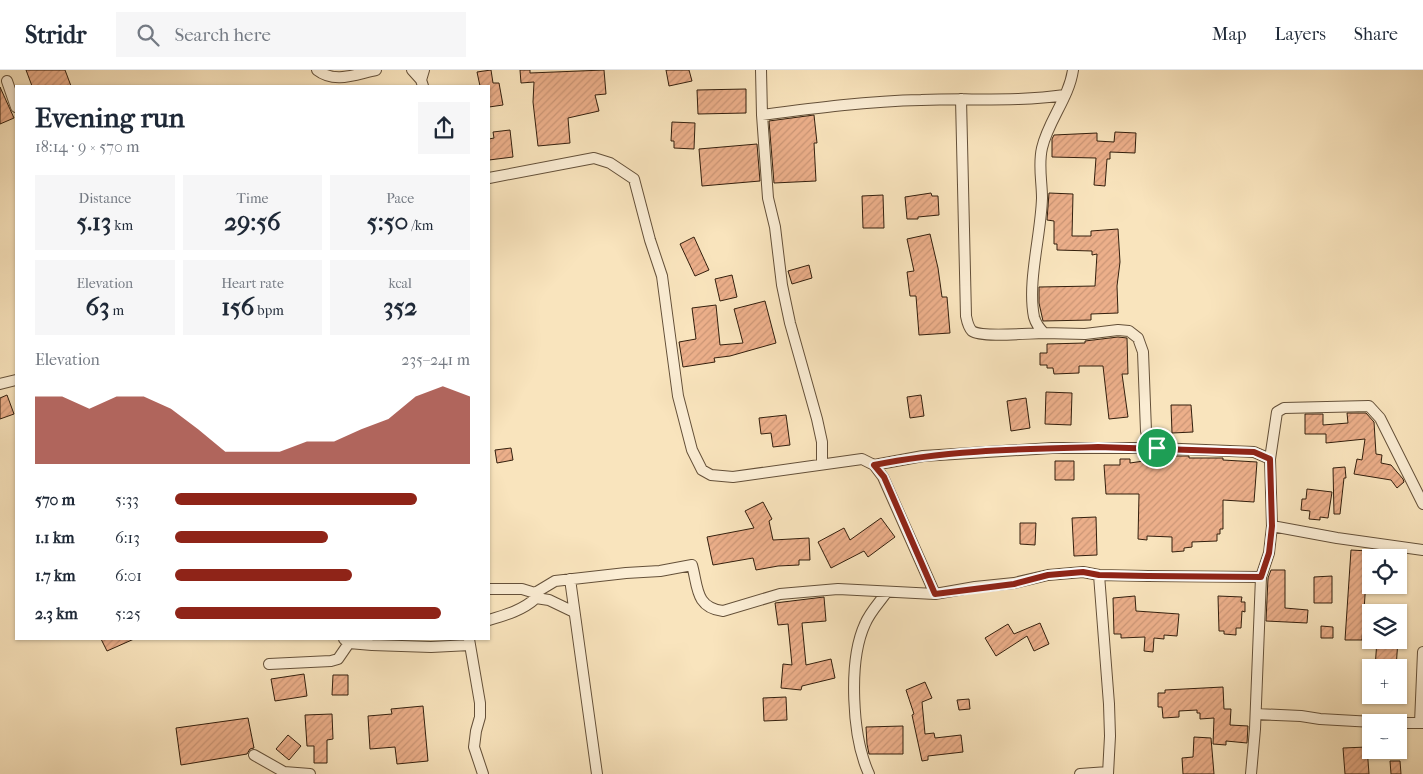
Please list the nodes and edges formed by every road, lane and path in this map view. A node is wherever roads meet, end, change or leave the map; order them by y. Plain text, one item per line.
1 (317, 70) edge
2 (376, 70) edge
3 (412, 70) edge
4 (761, 70) edge
5 (1072, 72) edge
6 (423, 79) edge
7 (7, 81) dead end
8 (1065, 95) junction
9 (961, 99) junction
10 (15, 104) edge
11 (762, 115) junction
12 (490, 178) edge
13 (1044, 333) junction
14 (15, 380) edge
15 (0, 384) edge
16 (1157, 448) junction
17 (1270, 459) junction
18 (822, 464) junction
19 (874, 465) junction
20 (1423, 504) edge
21 (1272, 526) junction
22 (1423, 550) edge
23 (1099, 575) junction
24 (1261, 577) junction
25 (570, 579) junction
26 (490, 589) edge
27 (886, 593) junction
28 (935, 594) junction
29 (536, 596) junction
30 (574, 612) junction
31 (490, 620) edge
32 (346, 641) edge
33 (469, 642) edge
34 (1423, 652) edge
35 (269, 664) dead end
36 (1256, 714) junction
37 (1362, 721) edge
38 (1407, 723) edge
39 (1421, 723) edge
40 (254, 755) dead end
41 (1108, 773) edge
42 (310, 774) edge
43 (483, 774) edge
44 (597, 774) edge
45 (869, 774) edge
46 (1080, 774) edge
47 (1251, 774) edge

1 - 2 street
3 - 6 street
4 - 11 street
5 - 8 street
7 - 10 street
8 - 9 street
8 - 13 street
9 - 11 street
9 - 13 street
11 - 18 street
12 - 18 street
13 - 16 street
14 - 15 street
16 - 17 street
16 - 19 street
17 - 20 street
17 - 21 street
18 - 19 street
19 - 28 street
21 - 22 street
21 - 24 street
23 - 24 street
23 - 28 street
23 - 41 street
24 - 36 street
25 - 27 street
25 - 29 street
25 - 30 street
26 - 29 street
27 - 28 street
27 - 45 street
29 - 30 street
29 - 31 street
30 - 44 street
32 - 33 street
32 - 35 street
33 - 43 street
34 - 39 street
36 - 37 street
36 - 47 street
38 - 39 street
40 - 42 street
41 - 46 street

